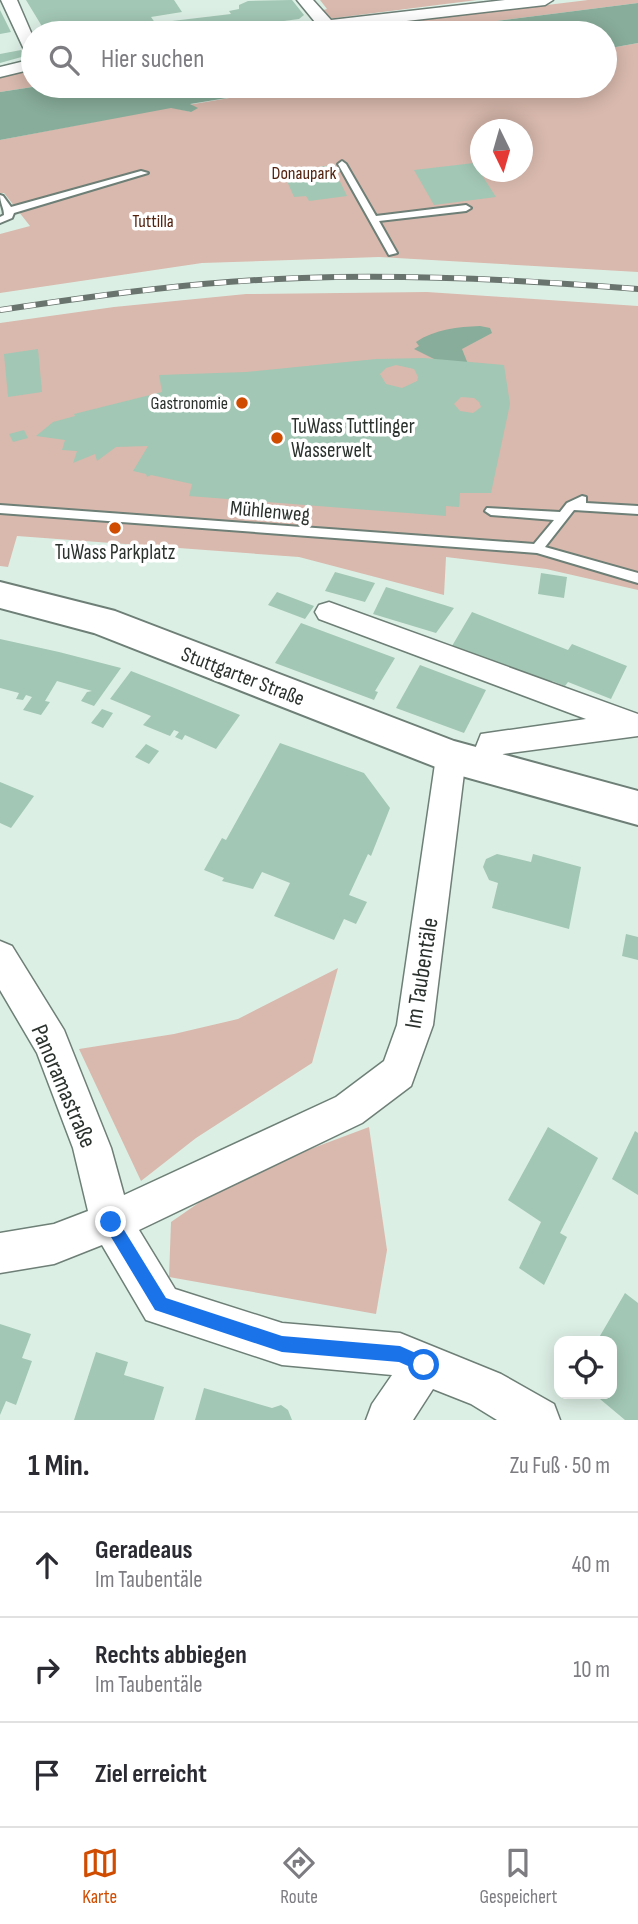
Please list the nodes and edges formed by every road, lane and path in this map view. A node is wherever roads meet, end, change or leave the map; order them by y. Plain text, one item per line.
1 (9, 0) edge
2 (305, 0) edge
3 (545, 0) edge
4 (323, 21) edge
5 (369, 21) edge
6 (21, 28) edge
7 (21, 67) edge
8 (0, 72) edge
9 (342, 164) dead end
10 (145, 173) dead end
11 (0, 198) edge
12 (466, 208) dead end
13 (9, 211) junction
14 (374, 219) junction
15 (0, 220) edge
16 (392, 253) dead end
17 (572, 508) junction
18 (0, 509) edge
19 (638, 510) edge
20 (491, 511) dead end
21 (537, 549) junction
22 (638, 578) edge
23 (0, 595) edge
24 (329, 612) dead end
25 (636, 726) edge
26 (468, 761) junction
27 (638, 808) edge
28 (0, 957) edge
29 (111, 1222) junction
30 (0, 1253) edge
31 (424, 1365) junction
32 (388, 1420) edge
33 (538, 1420) edge

1 - 6 street
2 - 4 street
3 - 5 street
7 - 8 street
9 - 14 lane
10 - 13 lane
11 - 13 lane
12 - 14 lane
13 - 15 lane
14 - 16 lane
17 - 19 lane
17 - 20 lane
17 - 21 lane
18 - 21 lane, Mühlenweg
21 - 22 lane, Mühlenweg
23 - 26 main road, Stuttgarter Straße
24 - 25 street
25 - 26 street
26 - 27 main road, Stuttgarter Straße
26 - 29 street, Im Taubentäle
28 - 29 street, Panoramastraße
29 - 30 street, Im Taubentäle
29 - 31 street
31 - 32 street
31 - 33 street

